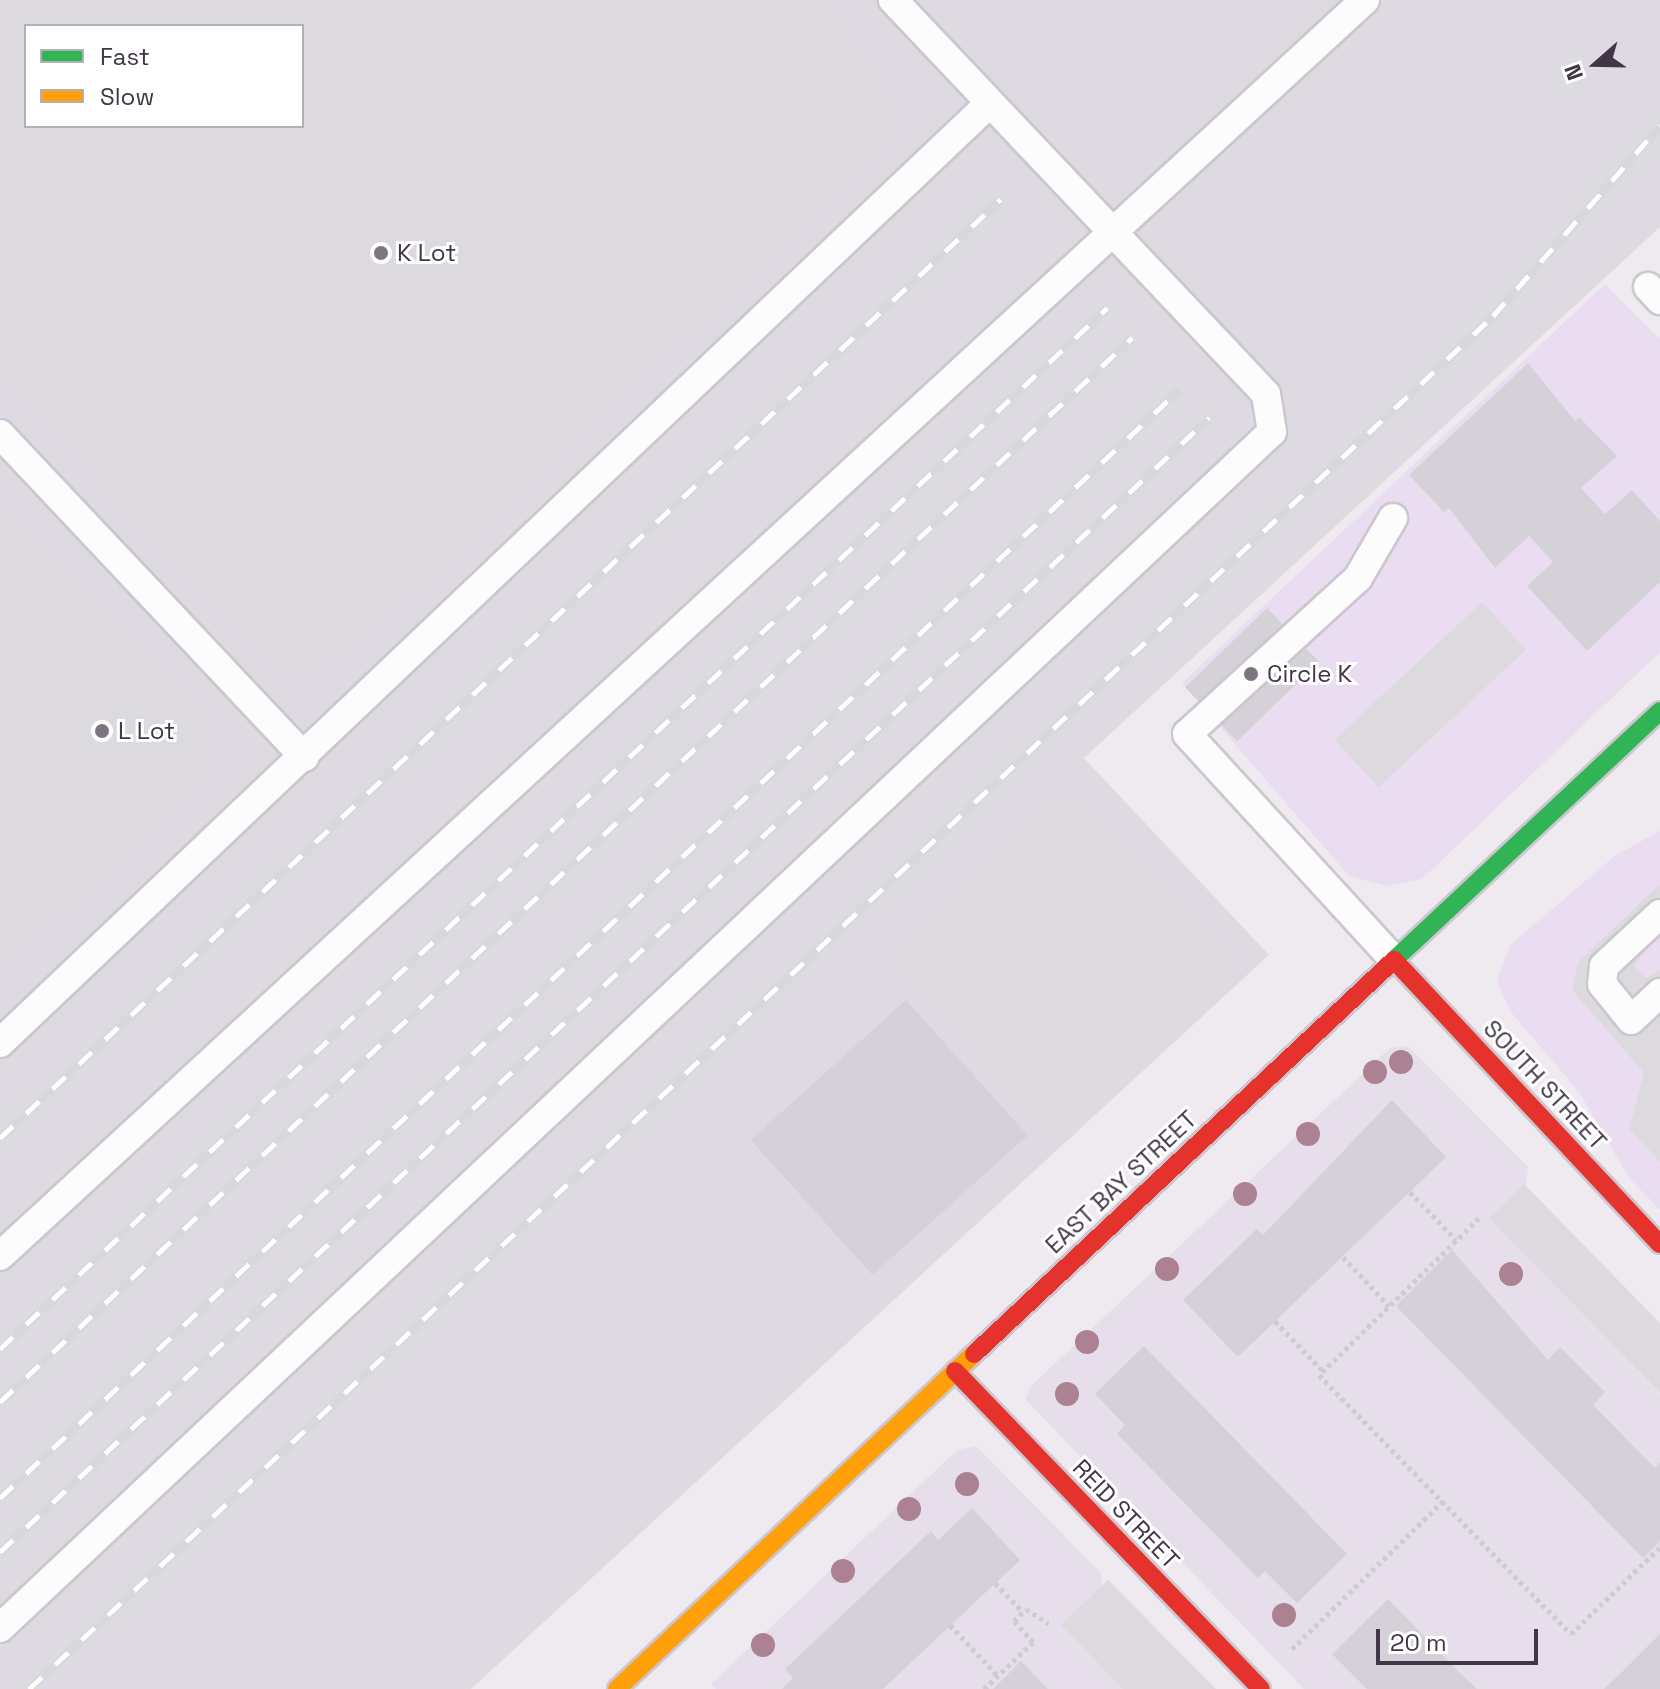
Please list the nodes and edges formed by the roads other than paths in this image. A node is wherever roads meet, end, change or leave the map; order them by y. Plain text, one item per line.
1 (893, 0) edge
2 (1365, 0) edge
3 (990, 103) junction
4 (1114, 235) junction
5 (0, 434) edge
6 (1393, 518) dead end
7 (1660, 711) edge
8 (304, 757) junction
9 (1660, 914) edge
10 (1394, 960) junction
11 (1660, 993) edge
12 (0, 1043) edge
13 (1660, 1244) edge
14 (0, 1256) edge
15 (955, 1371) junction
16 (0, 1628) edge
17 (617, 1689) edge
18 (1261, 1689) edge

1 - 3 lane
2 - 4 lane
3 - 4 lane
3 - 8 lane
4 - 14 lane
4 - 16 lane
5 - 8 lane
6 - 10 lane
7 - 10 main road, EAST BAY STREET
8 - 12 lane
9 - 11 lane
10 - 13 main road, SOUTH STREET
10 - 15 main road, EAST BAY STREET
15 - 17 main road, EAST BAY STREET
15 - 18 main road, REID STREET

